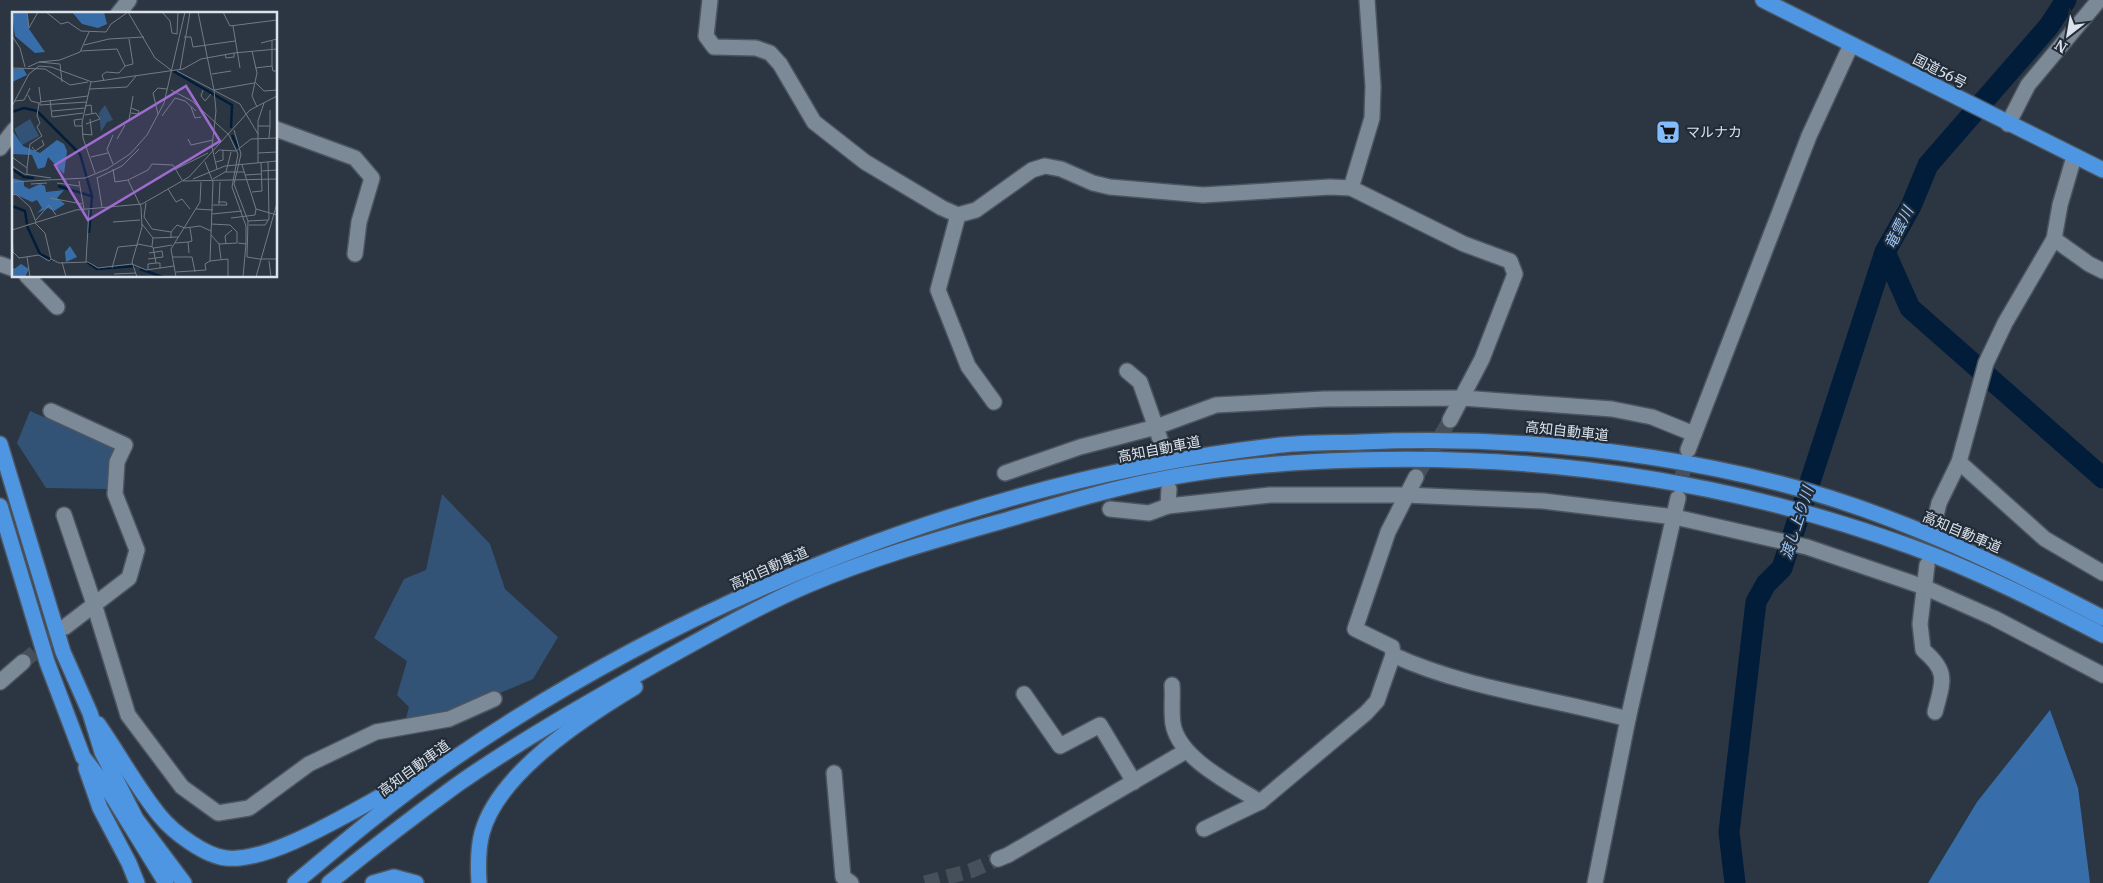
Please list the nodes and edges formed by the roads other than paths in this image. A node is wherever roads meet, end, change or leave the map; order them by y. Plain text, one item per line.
1 (129, 0) edge
2 (710, 0) edge
3 (1367, 0) edge
4 (1763, 0) edge
5 (2099, 0) edge
6 (120, 12) edge
7 (1851, 45) junction
8 (2002, 120) junction
9 (278, 130) edge
10 (12, 133) edge
11 (0, 148) edge
12 (2074, 157) junction
13 (2103, 170) edge
14 (1351, 188) junction
15 (958, 215) junction
16 (2054, 239) junction
17 (355, 254) dead end
18 (0, 264) edge
19 (12, 268) edge
20 (2103, 270) edge
21 (29, 278) edge
22 (57, 307) dead end
23 (1127, 371) dead end
24 (1462, 398) junction
25 (994, 402) dead end
26 (51, 411) dead end
27 (1450, 420) tunnel mouth
28 (1158, 434) junction
29 (1694, 434) junction
30 (0, 444) edge
31 (1688, 450) tunnel mouth
32 (1959, 462) junction
33 (1005, 473) dead end
34 (1416, 476) tunnel mouth
35 (1169, 488) tunnel mouth
36 (1405, 495) junction
37 (1678, 498) tunnel mouth
38 (0, 506) edge
39 (1168, 506) junction
40 (1110, 509) dead end
41 (64, 515) dead end
42 (1675, 517) junction
43 (1934, 524) dead end
44 (1927, 566) dead end
45 (2103, 574) edge
46 (807, 586) junction
47 (1924, 587) junction
48 (94, 604) junction
49 (2103, 618) edge
50 (65, 627) tunnel mouth
51 (2103, 635) edge
52 (1393, 655) junction
53 (23, 662) tunnel mouth
54 (2103, 675) edge
55 (0, 682) edge
56 (1172, 685) dead end
57 (1024, 694) dead end
58 (494, 699) dead end
59 (1935, 712) dead end
60 (90, 713) junction
61 (1628, 719) junction
62 (1186, 751) junction
63 (83, 757) junction
64 (449, 762) junction
65 (834, 773) dead end
66 (1134, 782) junction
67 (1260, 802) junction
68 (1204, 829) dead end
69 (998, 859) tunnel mouth
70 (136, 883) edge
71 (166, 883) edge
72 (184, 883) edge
73 (295, 883) edge
74 (329, 883) edge
75 (374, 883) edge
76 (416, 883) edge
77 (478, 883) edge
78 (851, 883) edge
79 (1595, 883) edge

1 - 6 street
2 - 15 street
3 - 14 street
4 - 7 highway, 国道56号
5 - 8 street
7 - 8 highway, 国道56号
7 - 29 street
8 - 12 highway, 国道56号
9 - 17 street
10 - 11 street
12 - 13 highway, 国道56号
12 - 16 street
14 - 15 street
14 - 24 street
15 - 25 street
16 - 20 street
16 - 32 street
18 - 19 street
21 - 22 street
23 - 28 street
24 - 27 street
24 - 28 street
24 - 29 street
26 - 48 street
28 - 33 street
29 - 31 street
30 - 60 highway
32 - 43 street
32 - 45 street
34 - 36 street
35 - 39 street
36 - 39 street
36 - 42 street
36 - 52 street
37 - 42 street
38 - 63 highway
39 - 40 street
41 - 48 street
42 - 47 street
42 - 61 street
44 - 47 street
46 - 51 highway
46 - 74 highway
46 - 77 highway
47 - 54 street
47 - 59 street
48 - 50 street
48 - 58 street
49 - 64 highway, 高知自動車道
52 - 61 street
52 - 67 street
53 - 55 street
56 - 62 street
57 - 66 street
60 - 64 highway
60 - 72 highway
61 - 79 street
62 - 66 street
62 - 67 street
63 - 70 highway
63 - 71 highway
64 - 73 highway, 高知自動車道
65 - 78 street
66 - 69 street
67 - 68 street
75 - 76 highway

